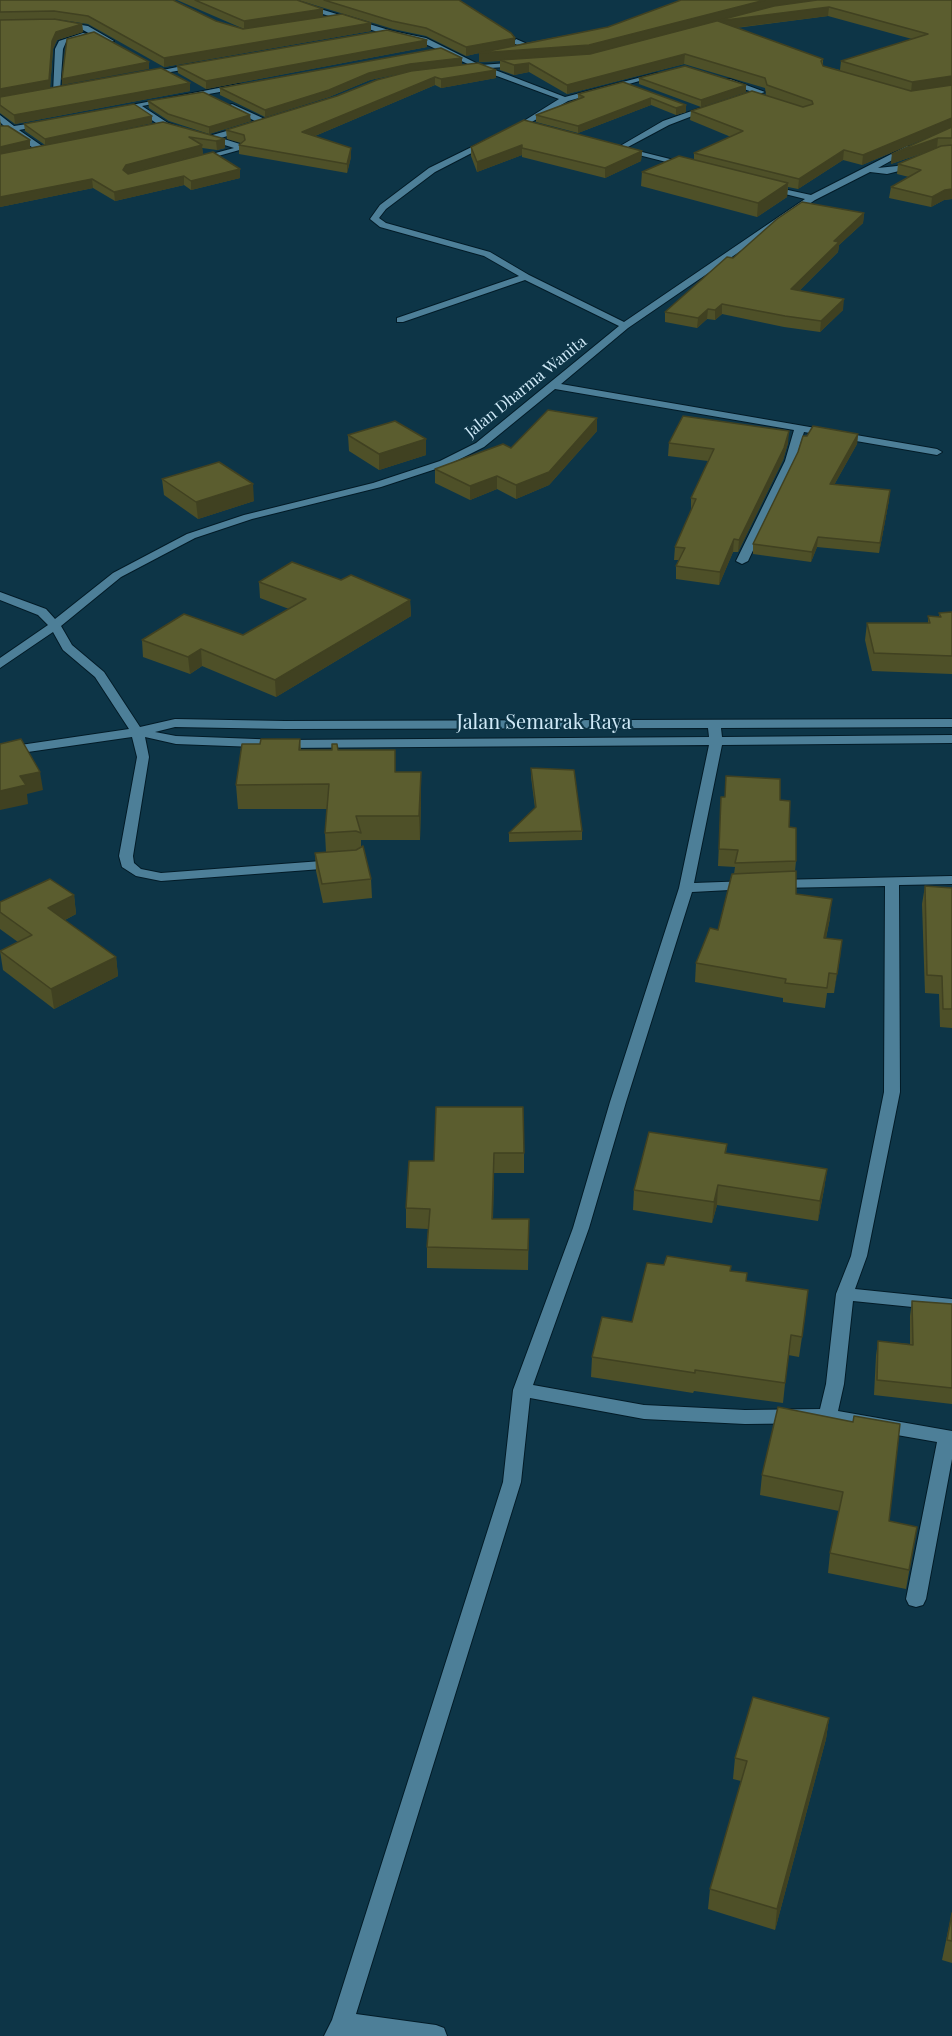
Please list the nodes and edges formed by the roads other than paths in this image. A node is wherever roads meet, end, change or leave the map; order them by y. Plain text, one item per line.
1 (284, 0) edge
2 (342, 19) junction
3 (320, 22) edge
4 (55, 23) edge
5 (390, 33) junction
6 (96, 34) junction
7 (369, 36) edge
8 (516, 41) edge
9 (116, 44) edge
10 (540, 46) edge
11 (529, 48) junction
12 (444, 49) junction
13 (432, 51) edge
14 (508, 52) edge
15 (478, 62) junction
16 (210, 63) edge
17 (532, 63) edge
18 (154, 66) edge
19 (456, 69) edge
20 (164, 71) junction
21 (666, 72) edge
22 (142, 75) edge
23 (174, 76) edge
24 (718, 78) edge
25 (250, 84) edge
26 (623, 84) junction
27 (194, 88) dead end
28 (67, 89) edge
29 (640, 90) edge
30 (56, 91) junction
31 (45, 93) edge
32 (205, 93) junction
33 (750, 95) junction
34 (215, 98) edge
35 (565, 99) junction
36 (762, 99) edge
37 (224, 102) edge
38 (727, 103) edge
39 (135, 105) junction
40 (682, 105) edge
41 (718, 106) edge
42 (102, 111) edge
43 (699, 111) junction
44 (0, 117) edge
45 (274, 119) edge
46 (57, 120) edge
47 (264, 122) junction
48 (523, 124) junction
49 (165, 125) junction
50 (154, 128) edge
51 (12, 129) junction
52 (515, 129) edge
53 (543, 130) edge
54 (0, 131) edge
55 (185, 132) edge
56 (202, 136) edge
57 (212, 138) junction
58 (498, 138) edge
59 (921, 144) edge
60 (609, 147) edge
61 (619, 149) junction
62 (56, 150) edge
63 (952, 151) edge
64 (45, 152) junction
65 (27, 155) edge
66 (194, 161) edge
67 (699, 169) edge
68 (866, 169) junction
69 (755, 184) edge
70 (812, 198) junction
71 (526, 278) junction
72 (400, 320) dead end
73 (625, 326) junction
74 (555, 386) junction
75 (799, 430) junction
76 (937, 453) dead end
77 (742, 561) dead end
78 (0, 596) edge
79 (55, 625) junction
80 (0, 664) edge
81 (952, 723) edge
82 (137, 732) junction
83 (715, 732) junction
84 (952, 738) edge
85 (0, 752) edge
86 (345, 863) edge
87 (892, 880) junction
88 (952, 880) edge
89 (686, 888) junction
90 (845, 1294) junction
91 (952, 1305) edge
92 (522, 1390) junction
93 (828, 1416) junction
94 (950, 1438) edge
95 (916, 1599) dead end
96 (339, 2029) edge
97 (436, 2036) edge

1 - 2 street
2 - 3 street
2 - 5 street
4 - 6 street
5 - 7 street
5 - 12 street
6 - 9 street
6 - 30 street
8 - 11 street
10 - 11 street
11 - 14 street
12 - 13 street
12 - 15 street
15 - 17 street
15 - 19 street
15 - 35 street
16 - 20 street
18 - 20 street
20 - 22 street
20 - 23 street
21 - 26 street
24 - 33 street
25 - 32 street
26 - 29 street
26 - 35 street
27 - 32 street
28 - 30 street
30 - 31 street
32 - 34 street
32 - 39 street
33 - 36 street
33 - 38 street
35 - 48 street
37 - 47 street
39 - 42 street
39 - 49 street
40 - 43 street
41 - 43 street
43 - 61 street
44 - 51 street
45 - 47 street
46 - 51 street
47 - 57 street
48 - 52 street
48 - 53 street
49 - 50 street
49 - 55 street
51 - 54 street
51 - 64 street
56 - 57 street
57 - 66 street
58 - 71 street
59 - 68 street, Jalan Dharma Wanita
60 - 61 street
61 - 67 street
62 - 64 street
63 - 68 street
64 - 65 street
68 - 70 street, Jalan Dharma Wanita
69 - 70 street
70 - 73 street, Jalan Dharma Wanita
71 - 72 street
71 - 73 street
73 - 74 street, Jalan Dharma Wanita
74 - 75 street
74 - 79 street, Jalan Dharma Wanita
75 - 76 street
75 - 77 street
78 - 79 street
79 - 80 street, Jalan Dharma Wanita
79 - 82 street
81 - 83 street, Jalan Semarak Raya
82 - 83 street, Jalan Semarak Raya
82 - 83 street, Jalan Semarak Raya
82 - 85 street, Jalan Semarak Raya
82 - 86 street
83 - 84 street, Jalan Semarak Raya
83 - 89 street
87 - 88 street
87 - 89 street
87 - 90 street
89 - 92 street
90 - 91 street
90 - 93 street
92 - 93 street
92 - 96 street
93 - 94 street
94 - 95 street
96 - 97 street

